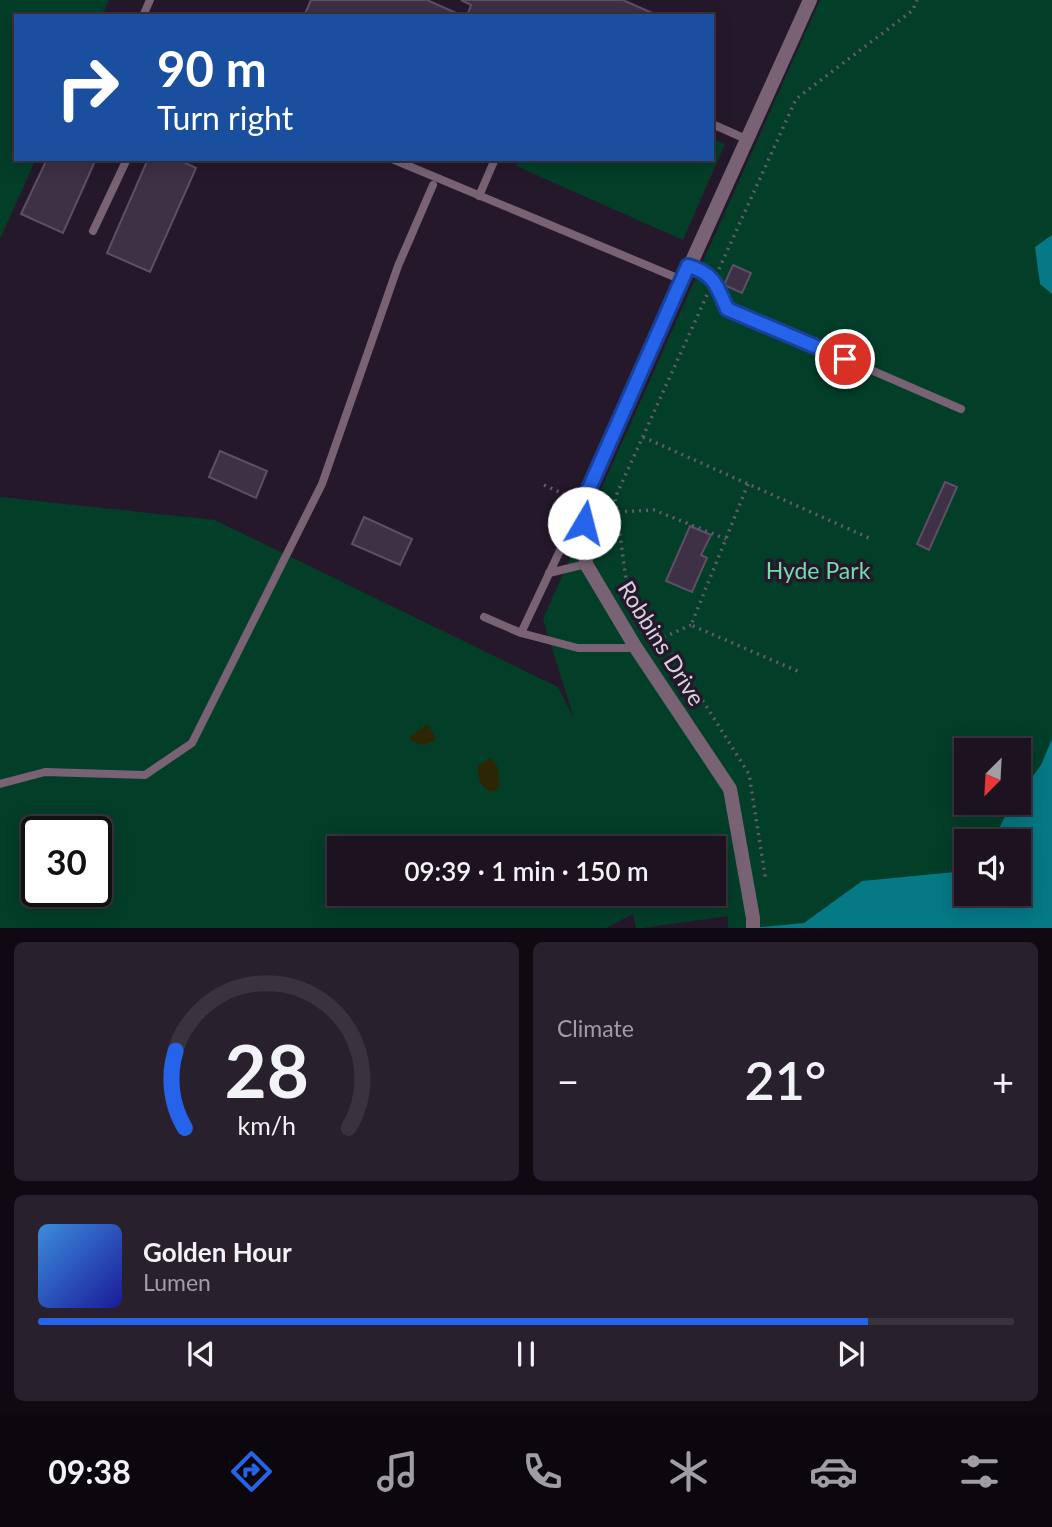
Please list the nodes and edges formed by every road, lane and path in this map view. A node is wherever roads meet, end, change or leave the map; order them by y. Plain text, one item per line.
1 (917, 0) edge
2 (807, 1) edge
3 (714, 125) edge
4 (746, 139) junction
5 (126, 161) edge
6 (397, 161) edge
7 (494, 161) edge
8 (433, 185) dead end
9 (479, 196) junction
10 (93, 231) dead end
11 (688, 266) junction
12 (714, 279) junction
13 (682, 280) junction
14 (961, 409) dead end
15 (643, 437) junction
16 (748, 484) junction
17 (544, 485) dead end
18 (583, 502) junction
19 (617, 512) junction
20 (869, 538) dead end
21 (726, 539) junction
22 (586, 564) junction
23 (549, 573) junction
24 (484, 617) dead end
25 (691, 625) junction
26 (521, 633) junction
27 (664, 638) junction
28 (636, 648) junction
29 (802, 673) dead end
30 (0, 785) edge
31 (762, 886) dead end
32 (753, 926) edge

1 - 12 path
2 - 4 street, Robbins Drive
3 - 4 lane
4 - 11 street, Robbins Drive
5 - 10 lane
6 - 9 lane
7 - 9 lane
8 - 30 lane
9 - 13 lane
11 - 12 lane
11 - 13 street, Robbins Drive
12 - 14 lane
12 - 15 path
13 - 18 street, Robbins Drive
15 - 16 path
15 - 19 path
16 - 20 path
16 - 21 path
17 - 18 path
18 - 19 path
18 - 22 street, Robbins Drive
18 - 23 lane
19 - 21 path
19 - 27 path
21 - 25 path
22 - 23 lane
22 - 28 street, Robbins Drive
23 - 26 lane
24 - 26 lane
25 - 27 path
25 - 29 path
26 - 28 lane
27 - 28 path
27 - 31 path
28 - 32 street, Robbins Drive

